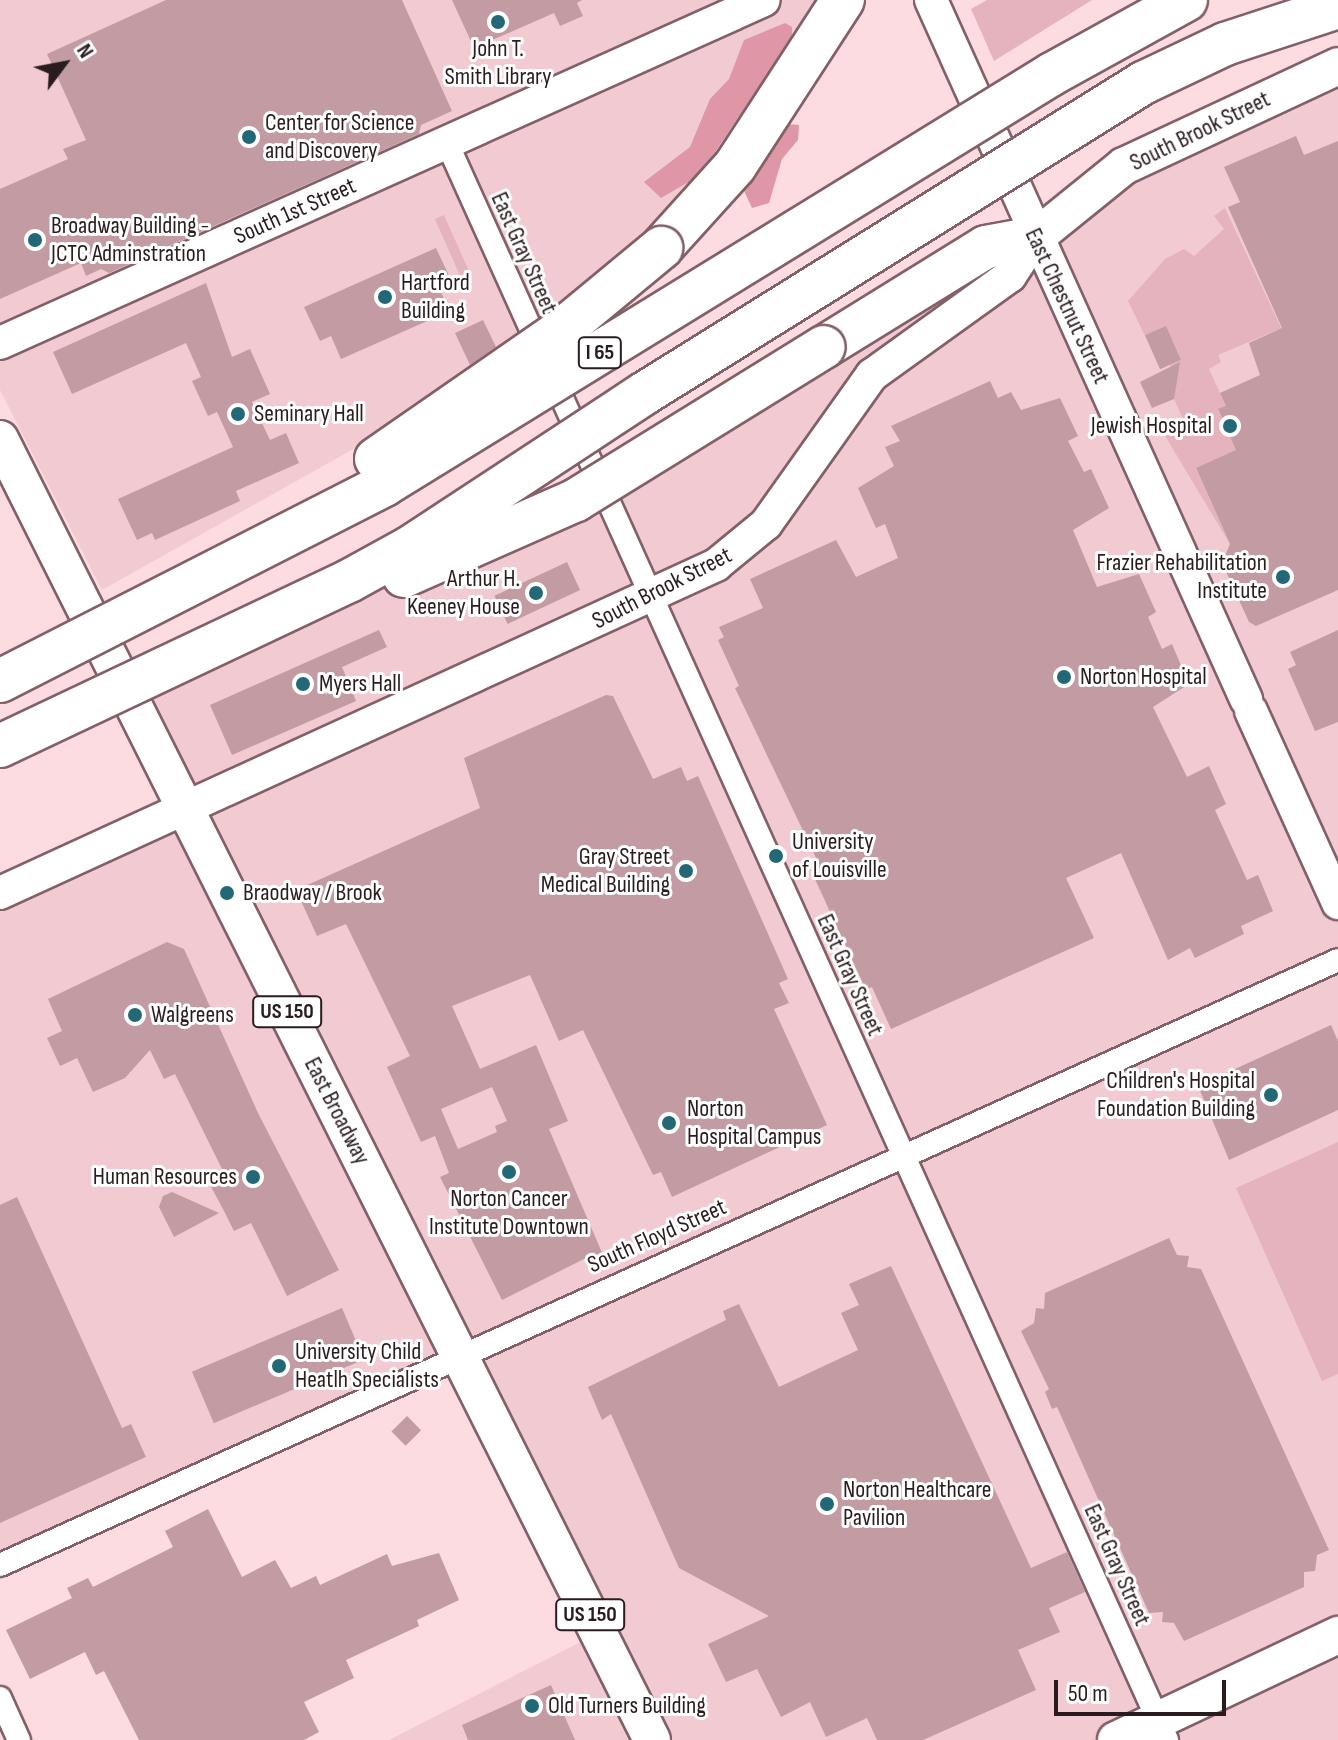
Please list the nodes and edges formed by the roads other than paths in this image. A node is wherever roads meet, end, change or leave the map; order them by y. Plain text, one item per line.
1 (764, 0) edge
2 (843, 0) edge
3 (931, 0) edge
4 (1186, 0) edge
5 (1338, 7) edge
6 (1338, 66) edge
7 (447, 143) junction
8 (1035, 238) junction
9 (0, 343) edge
10 (0, 439) edge
11 (180, 593) junction
12 (650, 596) junction
13 (164, 668) junction
14 (0, 681) edge
15 (0, 746) edge
16 (186, 809) junction
17 (0, 893) edge
18 (1338, 903) edge
19 (1338, 960) edge
20 (903, 1155) junction
21 (459, 1354) junction
22 (0, 1565) edge
23 (1338, 1635) edge
24 (0, 1698) edge
25 (1162, 1728) edge
26 (19, 1740) edge
27 (652, 1740) edge
28 (1116, 1740) edge

1 - 7 street, South 1st Street
2 - 11 highway, bridge
3 - 8 street, East Chestnut Street
4 - 11 highway, I 65, bridge
5 - 13 highway, I 65, bridge
6 - 8 main road, South Brook Street
7 - 9 street, South 1st Street
7 - 12 street, East Gray Street
8 - 12 street, South Brook Street
8 - 13 highway, bridge
8 - 18 street, East Chestnut Street
10 - 16 main road, East Broadway / US 150
11 - 14 highway, I 65, bridge
12 - 16 street, South Brook Street
12 - 20 street, East Gray Street
13 - 15 highway, I 65, bridge
16 - 17 street, South Brook Street
16 - 21 main road, East Broadway / US 150
19 - 20 street, South Floyd Street
20 - 21 street, South Floyd Street
20 - 25 street, East Gray Street
21 - 22 street, South Floyd Street
21 - 27 main road, East Broadway / US 150
23 - 25 main road
24 - 26 street
25 - 28 main road

